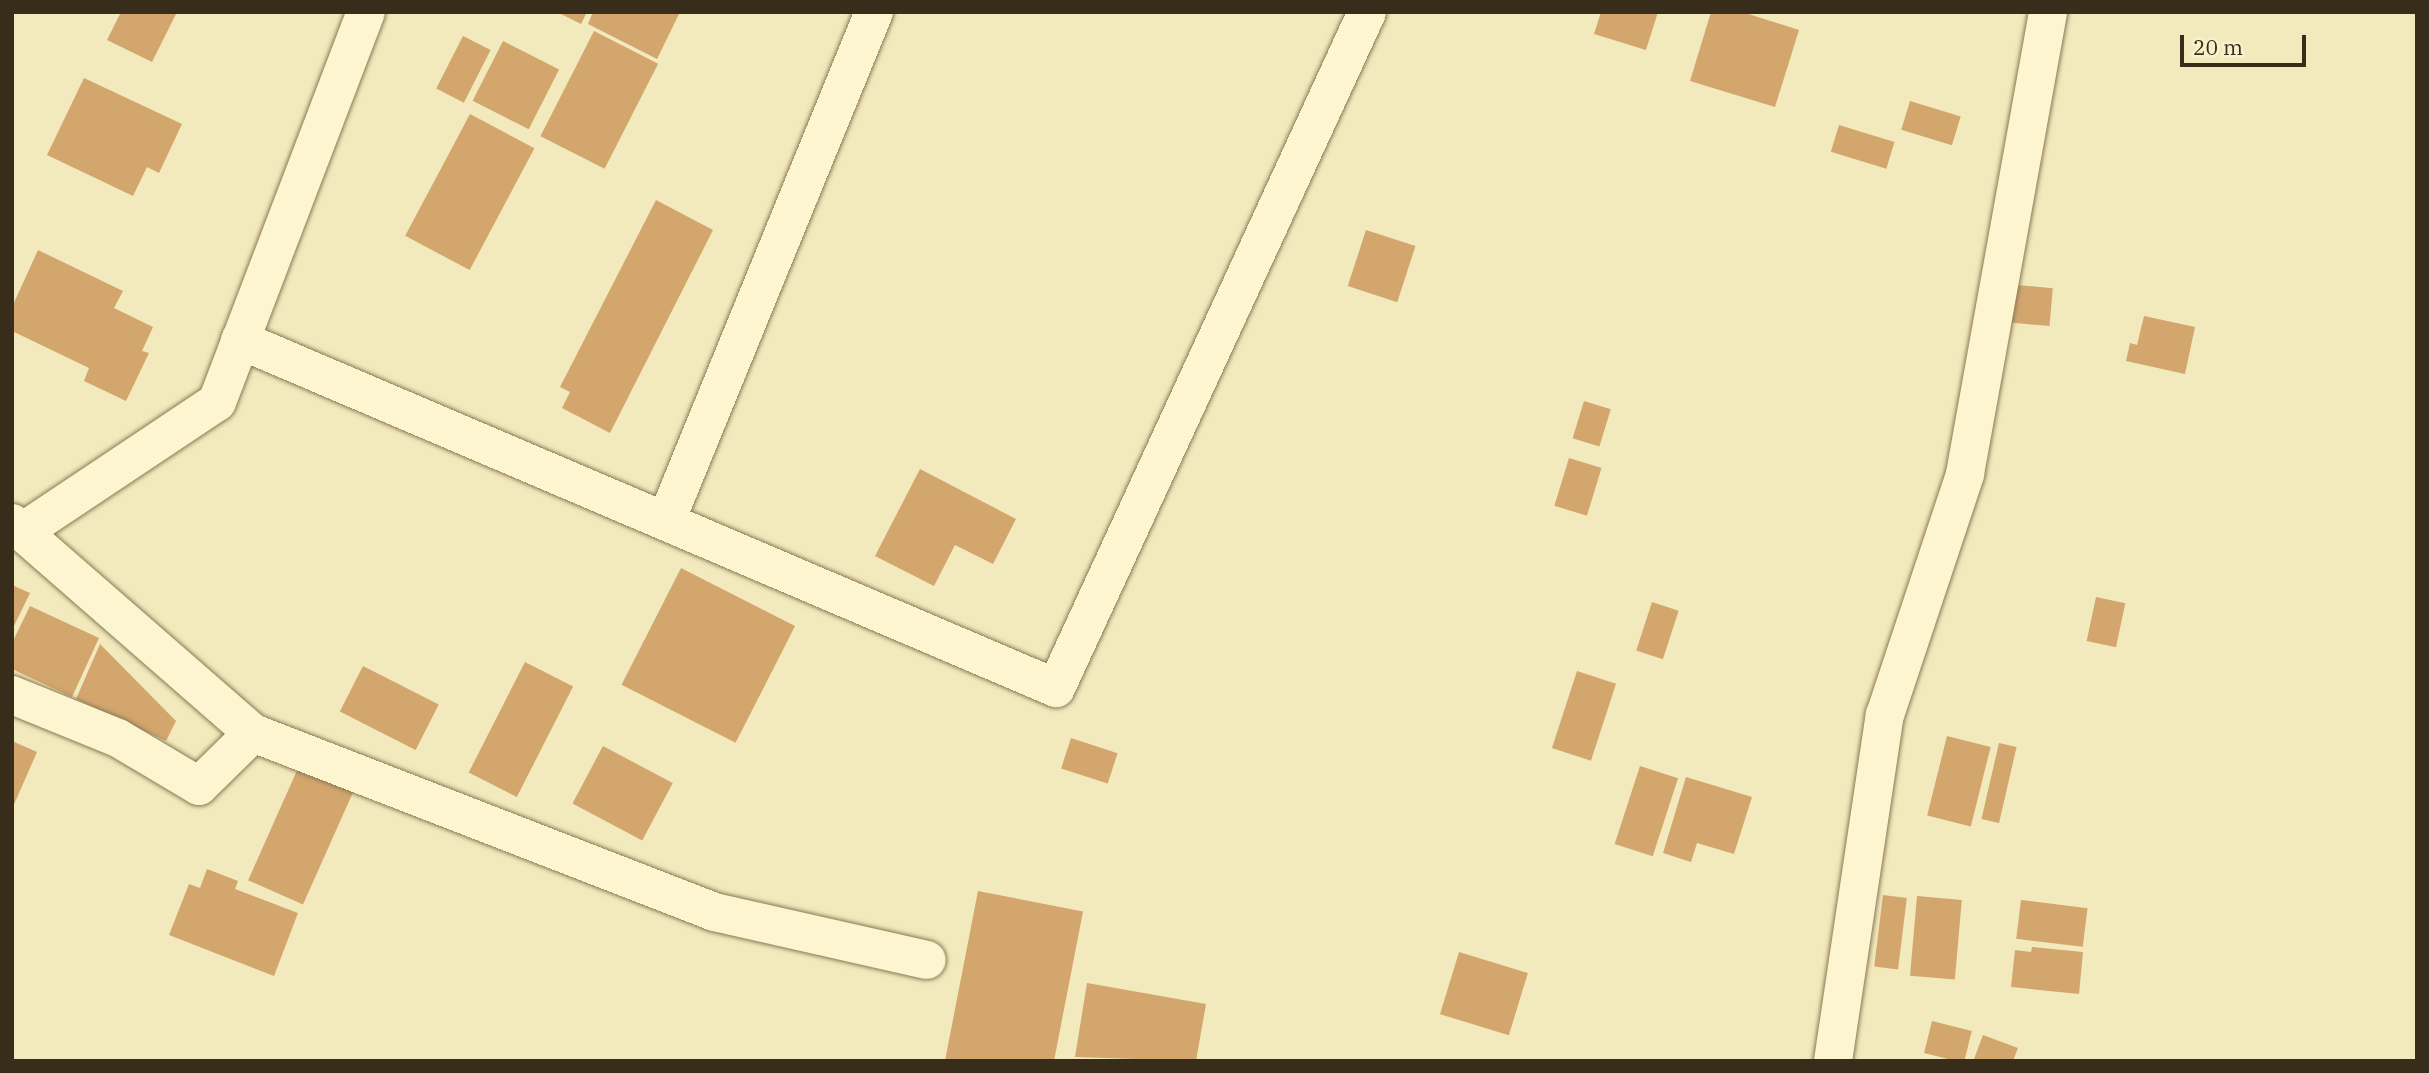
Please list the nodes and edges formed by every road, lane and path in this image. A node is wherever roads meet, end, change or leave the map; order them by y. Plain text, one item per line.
1 (366, 12) edge
2 (874, 12) edge
3 (1367, 12) edge
4 (2048, 12) edge
5 (240, 340) junction
6 (666, 521) junction
7 (17, 528) edge
8 (12, 695) edge
9 (253, 733) junction
10 (927, 960) dead end
11 (1833, 1061) edge

1 - 5 street
2 - 6 street
3 - 6 street
4 - 11 street
5 - 6 street
5 - 7 street
7 - 9 street
8 - 9 street
9 - 10 street

